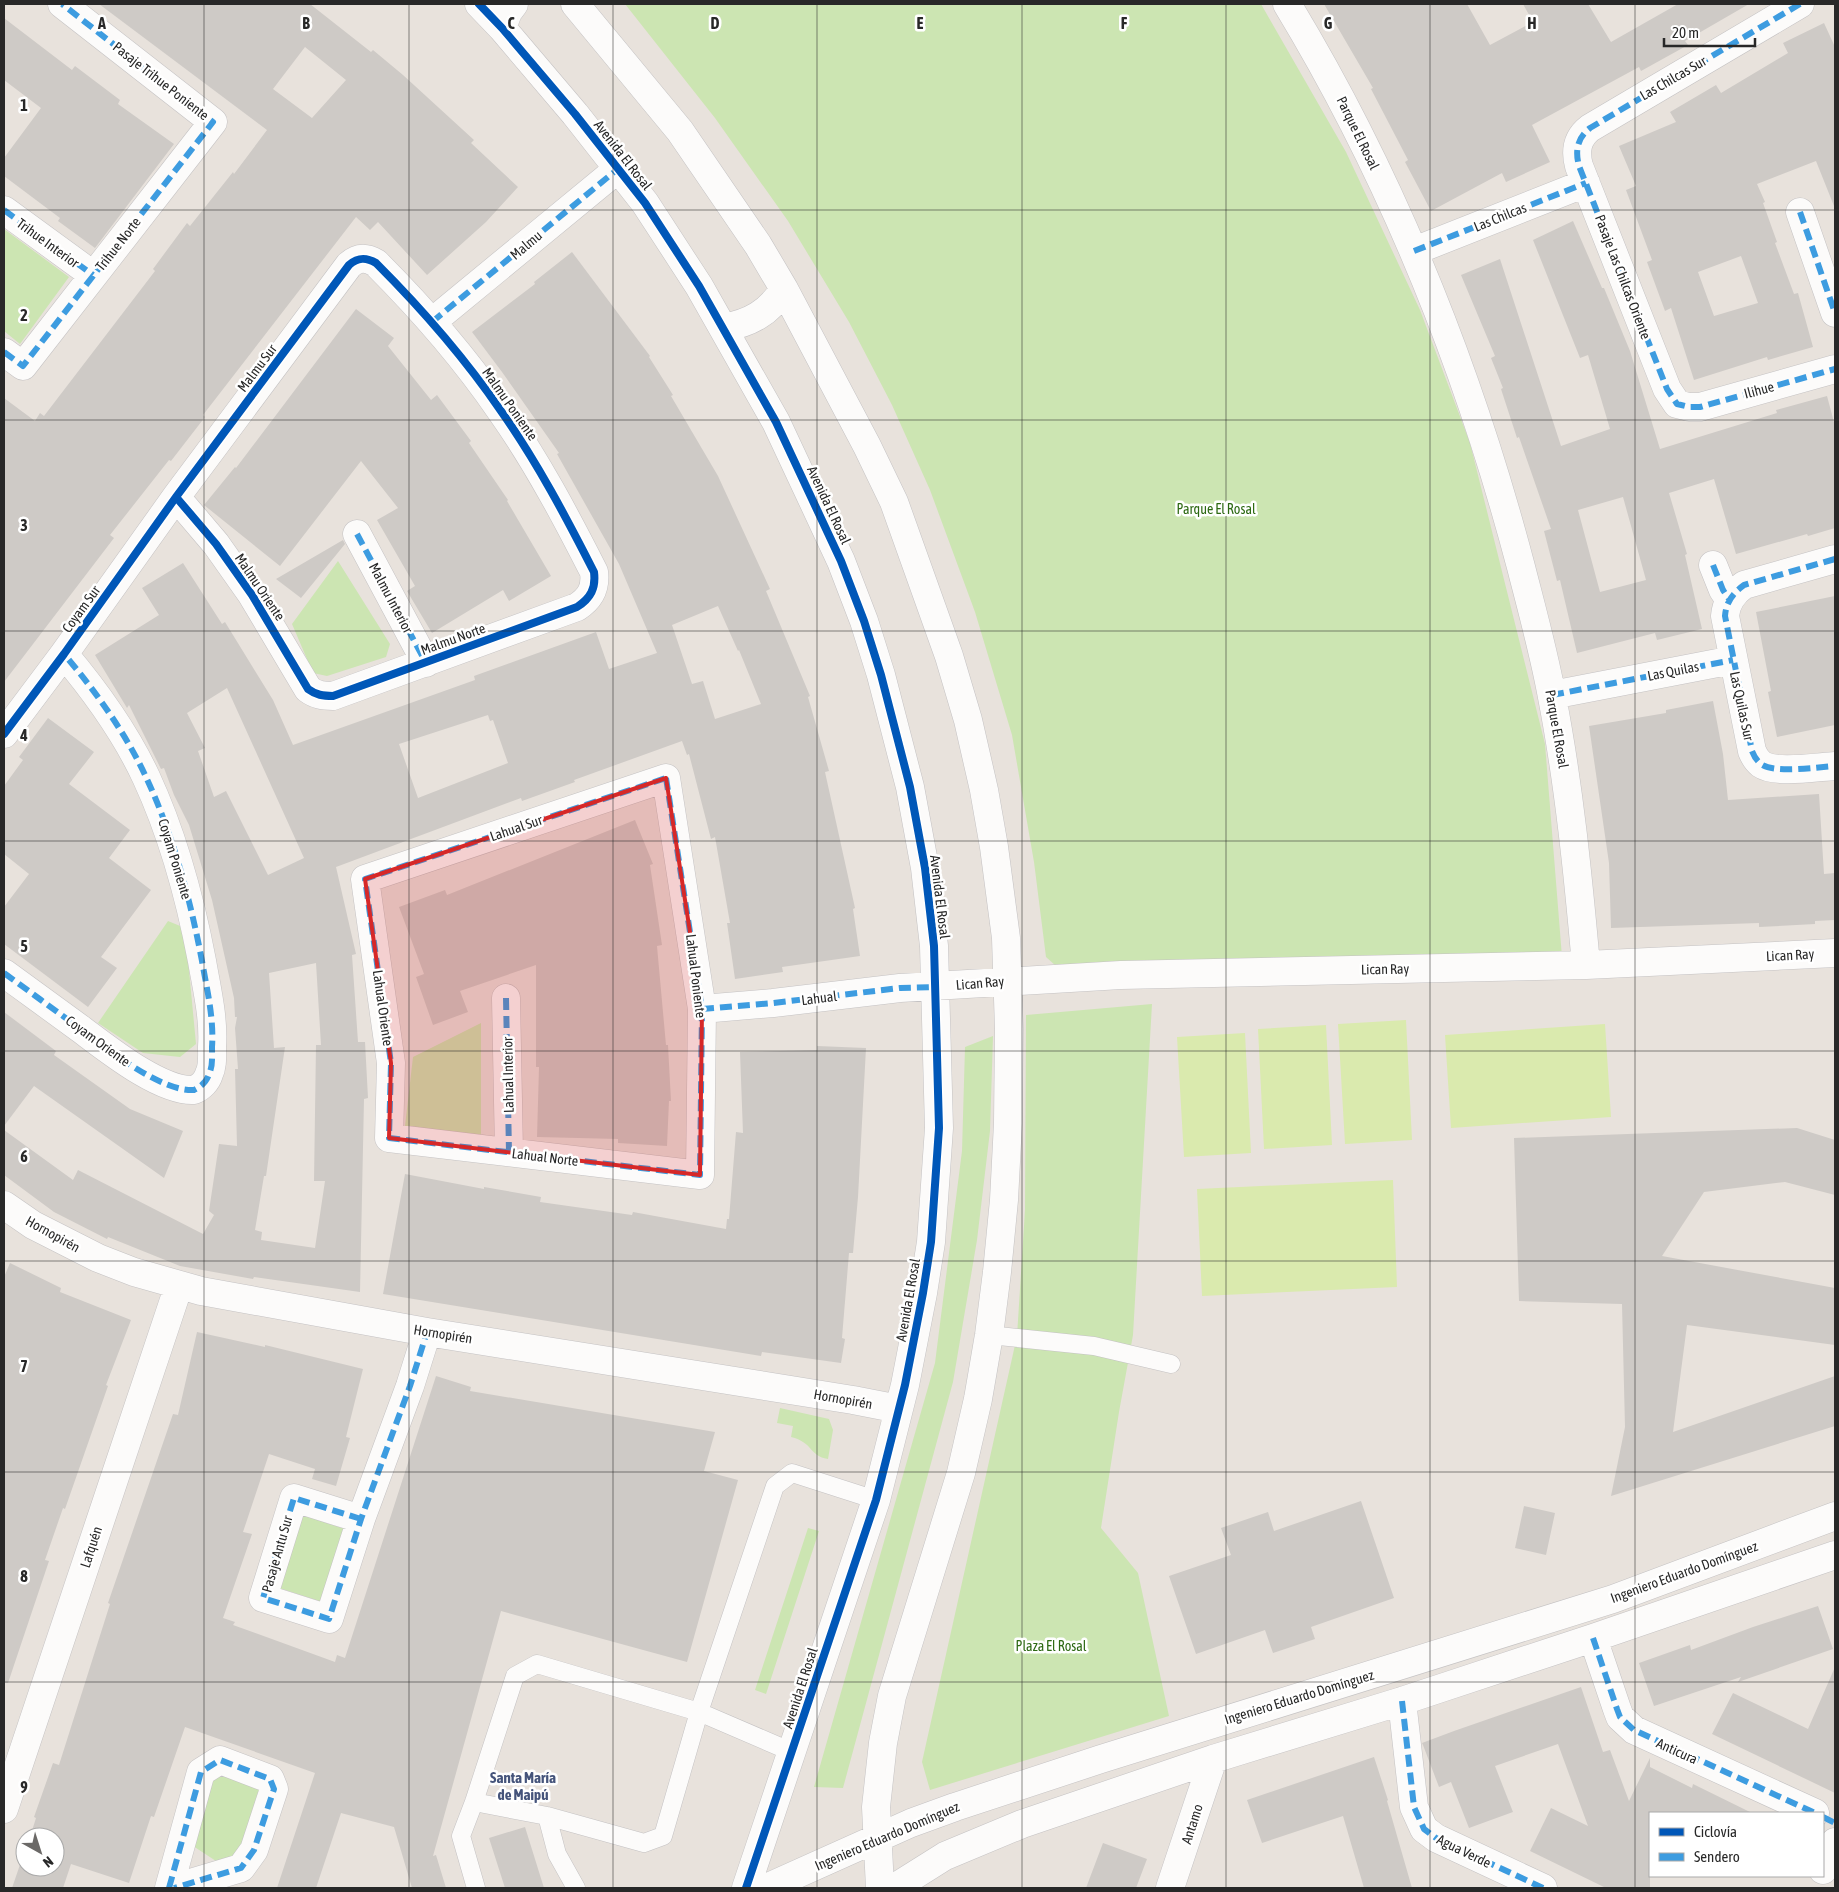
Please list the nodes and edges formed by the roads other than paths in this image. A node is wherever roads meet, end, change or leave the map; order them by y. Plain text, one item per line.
1 (62, 4) edge
2 (479, 4) edge
3 (514, 4) edge
4 (575, 4) edge
5 (1286, 4) edge
6 (1800, 4) edge
7 (502, 28) junction
8 (213, 122) joint
9 (1577, 143) joint
10 (618, 168) junction
11 (1586, 183) junction
12 (4, 210) edge
13 (1800, 212) dead end
14 (1414, 252) junction
15 (362, 258) joint
16 (93, 276) junction
17 (784, 289) junction
18 (1835, 314) edge
19 (432, 322) junction
20 (723, 328) junction
21 (13, 359) edge
22 (1835, 369) edge
23 (1682, 406) joint
24 (176, 497) junction
25 (357, 534) dead end
26 (1835, 558) edge
27 (1713, 565) dead end
28 (593, 593) joint
29 (1730, 599) junction
30 (64, 654) junction
31 (1733, 660) junction
32 (426, 663) junction
33 (316, 694) joint
34 (1552, 695) junction
35 (4, 734) edge
36 (1835, 766) edge
37 (666, 778) joint
38 (365, 879) joint
39 (1835, 953) edge
40 (1586, 965) junction
41 (4, 973) edge
42 (1007, 981) junction
43 (935, 987) junction
44 (506, 998) dead end
45 (702, 1009) junction
46 (200, 1086) joint
47 (389, 1138) joint
48 (509, 1152) junction
49 (700, 1175) joint
50 (4, 1205) edge
51 (179, 1285) junction
52 (427, 1332) junction
53 (989, 1335) junction
54 (1171, 1364) dead end
55 (899, 1409) junction
56 (876, 1500) junction
57 (1835, 1516) edge
58 (361, 1519) junction
59 (1835, 1555) edge
60 (1593, 1638) junction
61 (1402, 1701) junction
62 (699, 1712) junction
63 (792, 1752) junction
64 (1213, 1759) junction
65 (474, 1802) junction
66 (4, 1809) edge
67 (1813, 1812) edge
68 (547, 1816) junction
69 (876, 1838) junction
70 (1835, 1842) edge
71 (1824, 1868) edge
72 (169, 1888) edge
73 (174, 1888) edge
74 (476, 1888) edge
75 (576, 1888) edge
76 (746, 1888) edge
77 (766, 1888) edge
78 (880, 1888) edge
79 (894, 1888) edge
80 (1170, 1888) edge
81 (1543, 1888) edge

1 - 8 street, Pasaje Trihue Poniente
2 - 7 street, Avenida El Rosal
3 - 7 street
4 - 17 street
5 - 14 street, Parque El Rosal
6 - 9 street, Las Chilcas Sur
7 - 10 street, Avenida El Rosal
8 - 16 street, Trihue Norte
9 - 11 street, Pasaje Las Chilcas Oriente
10 - 19 street, Malmu
10 - 20 street, Avenida El Rosal
11 - 14 street, Las Chilcas
11 - 23 street, Pasaje Las Chilcas Oriente
12 - 16 street, Trihue Interior
13 - 18 street
14 - 34 street, Parque El Rosal
15 - 19 street, Malmu Poniente
15 - 24 street, Malmu Sur
16 - 21 street, Trihue Norte
17 - 20 street
17 - 42 street
19 - 28 street, Malmu Poniente
20 - 43 street, Avenida El Rosal
22 - 23 street, Ilihue
24 - 30 street, Coyam Sur
24 - 33 street, Malmu Oriente
25 - 32 street, Malmu Interior
26 - 29 street
27 - 29 street
28 - 32 street, Malmu Norte
29 - 31 street
30 - 35 street, Coyam Sur
30 - 46 street, Coyam Poniente
31 - 34 street, Las Quilas
31 - 36 street, Las Quilas Sur
32 - 33 street, Malmu Norte
34 - 40 street, Parque El Rosal
37 - 38 street, Lahual Sur
37 - 45 street, Lahual Poniente
38 - 47 street, Lahual Oriente
39 - 40 street, Lican Ray
40 - 42 street, Lican Ray
41 - 46 street, Coyam Oriente
42 - 43 street, Lican Ray
42 - 53 street
43 - 45 street, Lahual
43 - 55 street, Avenida El Rosal
44 - 48 street, Lahual Interior
45 - 49 street, Lahual Poniente
47 - 48 street, Lahual Norte
48 - 49 street, Lahual Norte
50 - 51 street, Hornopirén
51 - 52 street, Hornopirén
51 - 66 street, Lafquén
52 - 55 street, Hornopirén
52 - 58 street, Pasaje Antu Sur
53 - 54 lane
53 - 69 street
55 - 56 street, Avenida El Rosal
56 - 62 lane
56 - 63 street, Avenida El Rosal
57 - 69 street, Ingeniero Eduardo Domínguez
58 - 58 street, Pasaje Antu Sur
59 - 60 street
60 - 61 street
60 - 67 street, Anticura
61 - 64 street
61 - 81 street, Agua Verde
62 - 63 lane
62 - 65 lane
62 - 68 lane
63 - 76 street, Avenida El Rosal
64 - 79 street
64 - 80 street, Antamo
65 - 68 lane
65 - 74 lane
68 - 75 lane
69 - 77 street, Ingeniero Eduardo Domínguez
69 - 78 street
70 - 71 street
72 - 73 street

